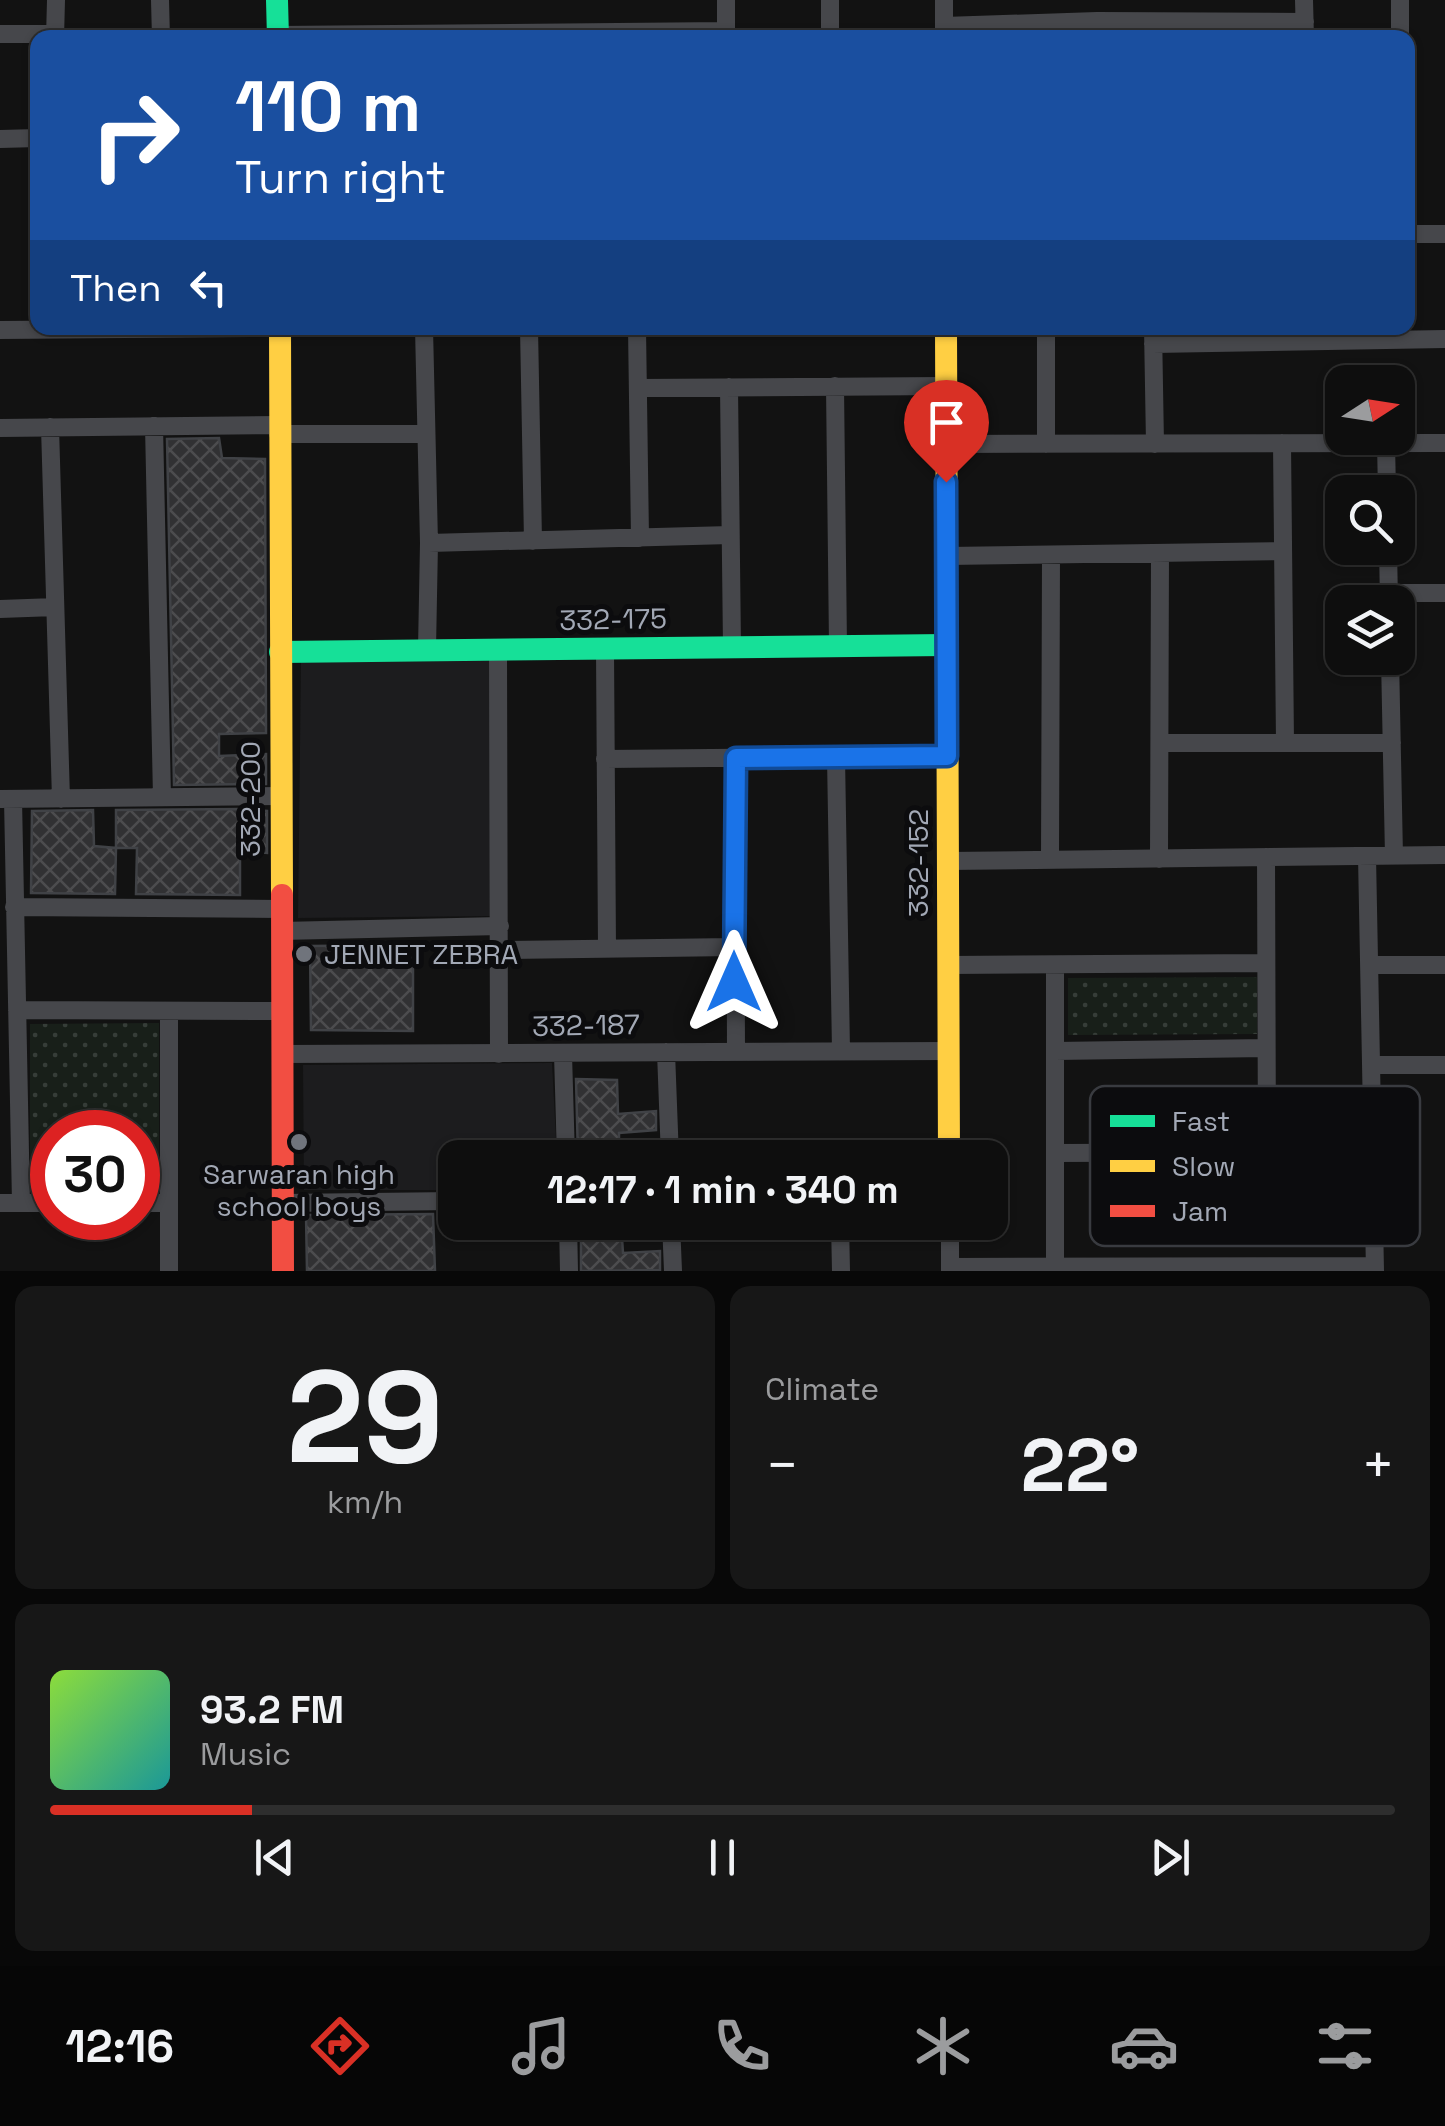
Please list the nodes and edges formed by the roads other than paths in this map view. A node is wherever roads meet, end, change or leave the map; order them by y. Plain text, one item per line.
1 (56, 0) edge
2 (160, 0) edge
3 (277, 0) edge
4 (726, 0) edge
5 (830, 0) edge
6 (944, 0) edge
7 (1304, 0) edge
8 (1400, 0) edge
9 (55, 30) edge
10 (160, 30) edge
11 (278, 30) edge
12 (726, 30) edge
13 (830, 30) edge
14 (944, 30) edge
15 (972, 30) edge
16 (1305, 30) edge
17 (1400, 30) edge
18 (0, 34) edge
19 (30, 35) edge
20 (30, 138) edge
21 (0, 139) edge
22 (1415, 234) edge
23 (1445, 234) edge
24 (30, 329) edge
25 (0, 330) edge
26 (280, 335) edge
27 (424, 335) edge
28 (529, 335) edge
29 (637, 335) edge
30 (946, 335) edge
31 (1046, 335) edge
32 (1153, 336) edge
33 (1445, 339) edge
34 (835, 386) junction
35 (947, 386) junction
36 (728, 387) junction
37 (638, 388) junction
38 (154, 426) junction
39 (50, 427) junction
40 (0, 428) edge
41 (278, 429) junction
42 (426, 434) junction
43 (1415, 443) edge
44 (1445, 443) edge
45 (946, 444) junction
46 (1046, 444) junction
47 (1155, 444) junction
48 (1282, 444) junction
49 (1325, 444) edge
50 (730, 535) junction
51 (640, 538) junction
52 (533, 541) junction
53 (429, 542) junction
54 (1283, 551) junction
55 (1160, 553) junction
56 (1050, 555) junction
57 (947, 556) junction
58 (1445, 593) edge
59 (1415, 596) edge
60 (54, 607) junction
61 (0, 609) edge
62 (838, 646) junction
63 (946, 646) junction
64 (732, 648) junction
65 (428, 649) junction
66 (498, 650) junction
67 (605, 650) junction
68 (280, 652) junction
69 (1390, 675) edge
70 (1160, 743) junction
71 (1285, 743) junction
72 (1392, 743) junction
73 (947, 756) junction
74 (836, 757) junction
75 (736, 758) junction
76 (606, 759) junction
77 (280, 796) junction
78 (62, 798) junction
79 (162, 798) junction
80 (6, 799) edge
81 (1445, 855) edge
82 (1368, 856) junction
83 (1394, 856) junction
84 (1266, 857) junction
85 (1159, 858) junction
86 (1050, 860) junction
87 (948, 861) junction
88 (14, 907) junction
89 (281, 920) junction
90 (500, 926) junction
91 (734, 947) junction
92 (607, 948) junction
93 (500, 950) junction
94 (1266, 963) junction
95 (1055, 964) junction
96 (949, 965) junction
97 (1369, 965) junction
98 (1445, 965) edge
99 (17, 1010) junction
100 (169, 1011) junction
101 (283, 1011) junction
102 (1266, 1048) junction
103 (949, 1050) junction
104 (1055, 1050) junction
105 (736, 1051) junction
106 (841, 1051) junction
107 (666, 1052) junction
108 (283, 1054) junction
109 (499, 1054) junction
110 (563, 1054) junction
111 (1371, 1065) junction
112 (1445, 1065) edge
113 (1266, 1086) edge
114 (1371, 1086) edge
115 (565, 1140) edge
116 (669, 1140) edge
117 (950, 1140) edge
118 (1055, 1153) junction
119 (1090, 1153) edge
120 (438, 1201) edge
121 (0, 1203) edge
122 (21, 1203) junction
123 (30, 1203) edge
124 (160, 1203) edge
125 (169, 1203) junction
126 (283, 1203) junction
127 (568, 1240) edge
128 (671, 1240) edge
129 (840, 1240) edge
130 (950, 1240) edge
131 (1055, 1267) junction
132 (1375, 1268) edge
133 (950, 1269) edge
134 (1101, 1269) edge
135 (169, 1271) edge
136 (283, 1271) edge
137 (569, 1271) edge
138 (672, 1271) edge
139 (841, 1271) edge

1 - 9 street
2 - 10 street
3 - 11 street
4 - 12 street
5 - 13 street
6 - 14 street
7 - 16 street
8 - 17 street
15 - 16 street
18 - 19 street
20 - 21 street
22 - 23 street
24 - 25 street
26 - 41 street, 332-200
27 - 42 street
28 - 52 street
29 - 37 street
30 - 35 street, 332-152
31 - 46 street
32 - 33 street
32 - 47 street
34 - 35 street
34 - 36 street
34 - 62 street
35 - 45 street, 332-152
36 - 37 street
36 - 50 street
37 - 51 street
38 - 39 street
38 - 41 street
38 - 79 street
39 - 40 street
39 - 60 street
41 - 42 street
41 - 68 street, 332-200
42 - 53 street
43 - 44 street
45 - 46 street
45 - 57 street, 332-152
46 - 47 street
47 - 48 street
48 - 49 street
48 - 54 street
50 - 51 street
50 - 64 street
51 - 52 street
52 - 53 street
53 - 65 street
54 - 55 street
54 - 71 street
55 - 56 street
55 - 70 street
56 - 57 street
56 - 86 street
57 - 63 street, 332-152
58 - 59 street
60 - 61 street
60 - 78 street
62 - 63 street, 332-175
62 - 64 street, 332-175
63 - 73 street, 332-152
64 - 67 street, 332-175
65 - 66 street, 332-175
65 - 68 street, 332-175
66 - 67 street, 332-175
66 - 90 street
67 - 76 street
68 - 77 street, 332-200
69 - 72 street
70 - 71 street
70 - 85 street
71 - 72 street
72 - 83 street
73 - 74 street
73 - 87 street, 332-152
74 - 75 street
74 - 106 street
75 - 76 street
75 - 91 street
76 - 92 street
77 - 79 street
77 - 89 street, 332-200
78 - 79 street
78 - 80 street
80 - 88 street
81 - 83 street
82 - 83 street
82 - 84 street
82 - 97 street
84 - 85 street
84 - 94 street
85 - 86 street
86 - 87 street
87 - 96 street, 332-152
88 - 89 street
88 - 99 street
89 - 90 street
89 - 101 street, 332-200
90 - 93 street
91 - 92 street
91 - 105 street
92 - 93 street
93 - 109 street
94 - 95 street
94 - 102 street
95 - 96 street
95 - 104 street
96 - 103 street, 332-152
97 - 98 street
97 - 111 street
99 - 100 street
99 - 122 street
100 - 101 street
100 - 125 street
101 - 108 street, 332-200
102 - 104 street
102 - 113 street
103 - 106 street, 332-187
103 - 117 street, 332-152
104 - 118 street
105 - 106 street, 332-187
105 - 107 street, 332-187
107 - 110 street, 332-187
107 - 116 street
108 - 109 street, 332-187
108 - 126 street, 332-200
109 - 110 street, 332-187
110 - 115 street
111 - 112 street
111 - 114 street
118 - 119 street
118 - 131 street
120 - 126 street
121 - 122 street
122 - 123 street
124 - 125 street
125 - 135 street
126 - 136 street, 332-200
127 - 137 street
128 - 138 street
129 - 139 street
130 - 133 street
131 - 133 street
131 - 134 street
132 - 134 street

